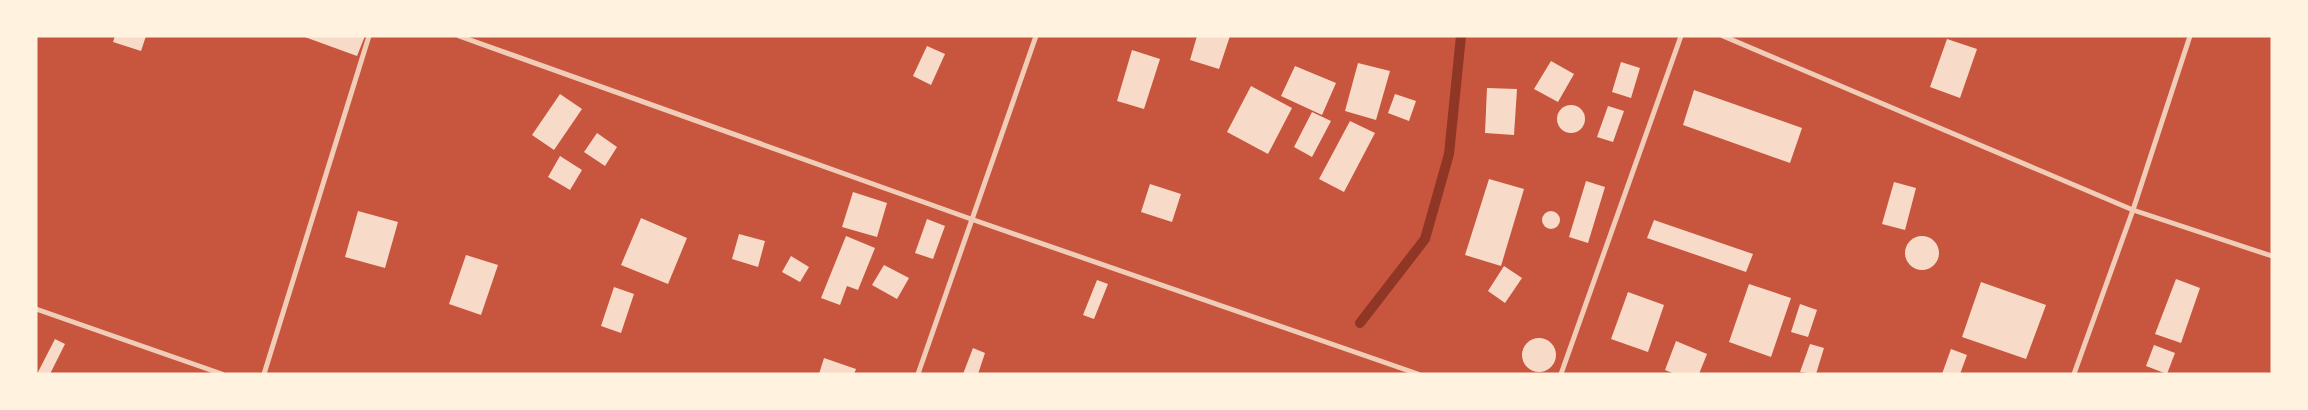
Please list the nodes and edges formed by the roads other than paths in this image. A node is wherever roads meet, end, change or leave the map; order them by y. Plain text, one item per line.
1 (369, 36) edge
2 (459, 36) edge
3 (1036, 36) edge
4 (1681, 36) edge
5 (1723, 36) edge
6 (2190, 36) edge
7 (2133, 210) junction
8 (971, 219) junction
9 (2272, 256) edge
10 (36, 309) edge
11 (222, 374) edge
12 (264, 374) edge
13 (918, 374) edge
14 (1418, 374) edge
15 (1561, 374) edge
16 (2074, 374) edge

1 - 12 street
2 - 8 street
3 - 8 street
4 - 15 street
5 - 7 street
6 - 7 street
7 - 9 street
7 - 16 street
8 - 13 street
8 - 14 street
10 - 11 street

